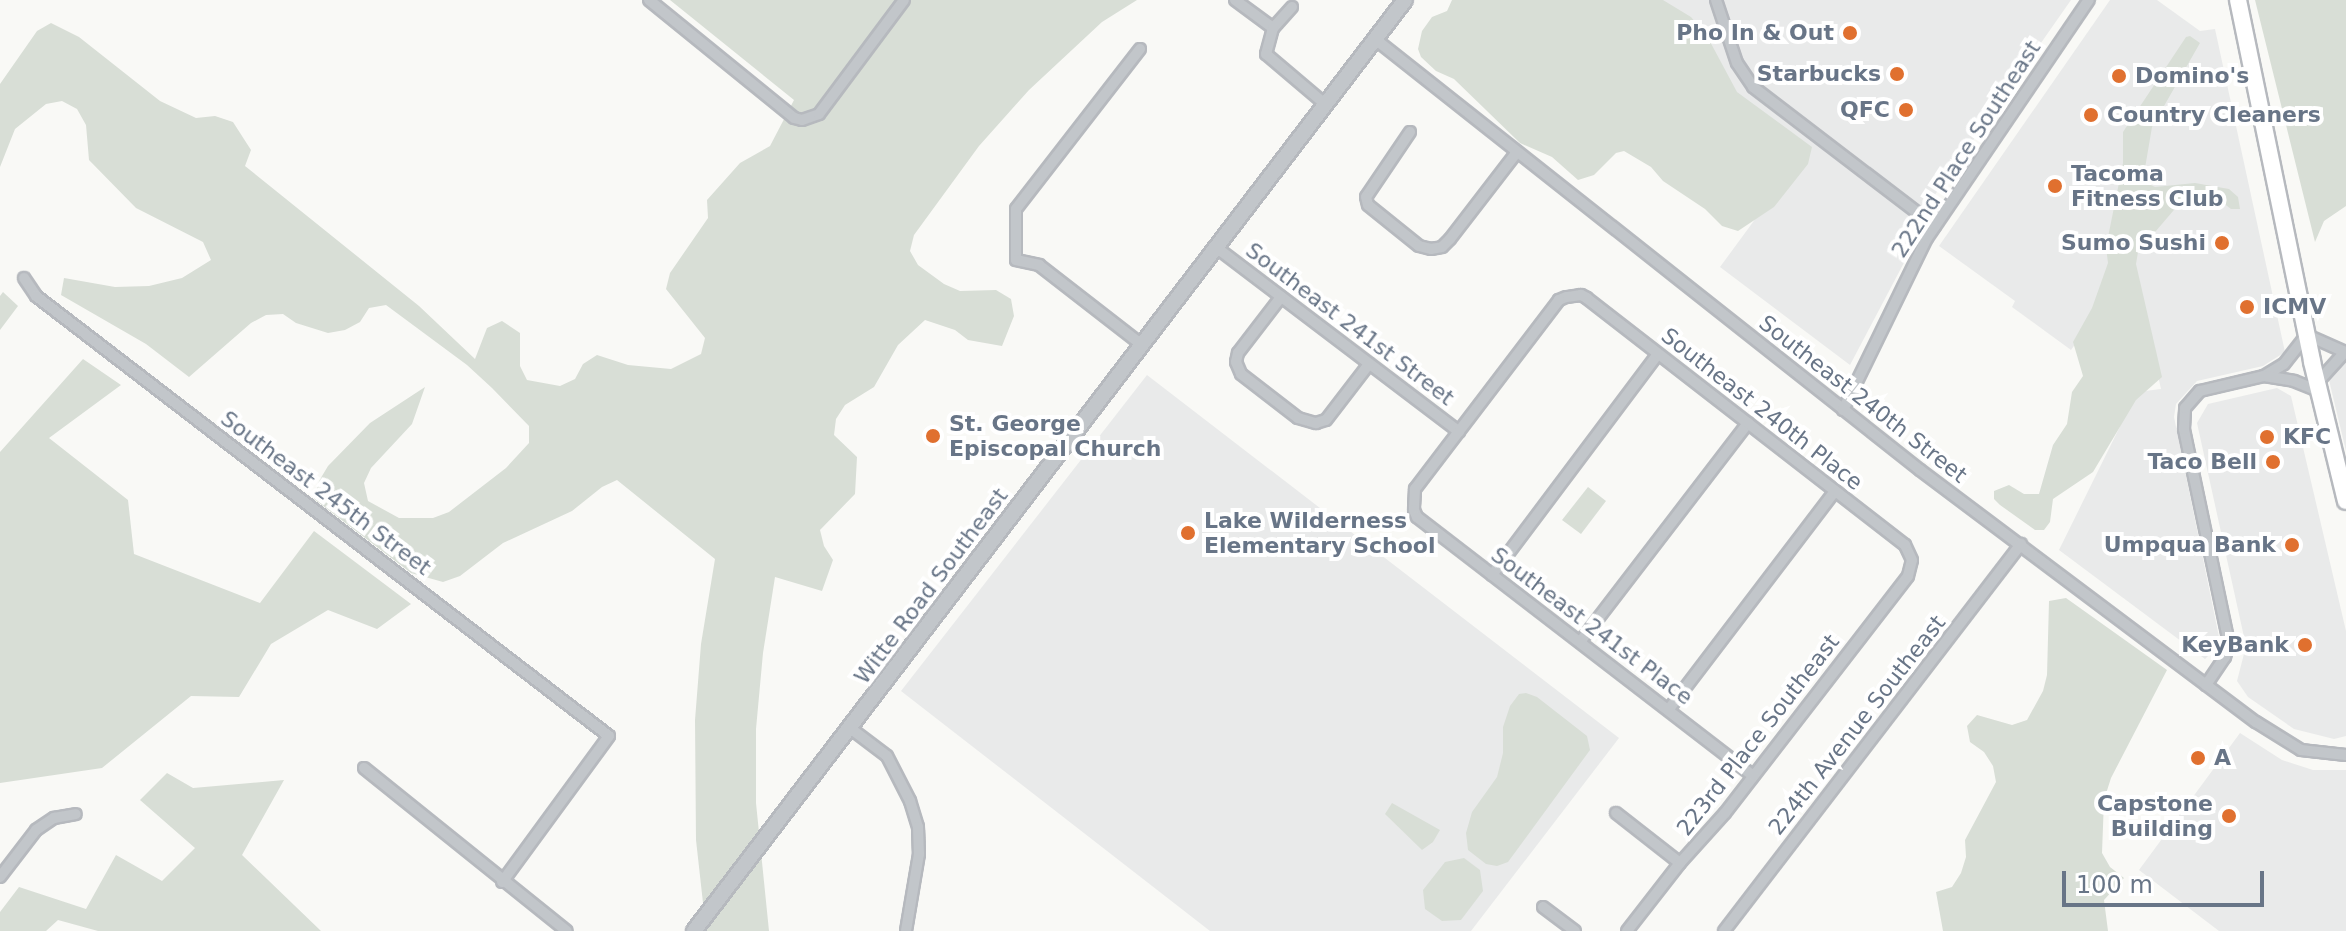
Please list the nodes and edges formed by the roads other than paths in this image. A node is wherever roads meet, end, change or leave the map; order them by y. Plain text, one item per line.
1 (649, 0) edge
2 (904, 0) edge
3 (1235, 0) edge
4 (1405, 0) edge
5 (1716, 0) edge
6 (2089, 0) edge
7 (2238, 0) edge
8 (1292, 7) dead end
9 (1273, 28) junction
10 (1375, 39) junction
11 (1140, 49) dead end
12 (1325, 104) junction
13 (1410, 132) dead end
14 (1517, 152) junction
15 (1935, 226) junction
16 (1217, 248) junction
17 (24, 278) dead end
18 (1281, 297) junction
19 (2307, 335) junction
20 (1142, 345) junction
21 (2346, 352) edge
22 (1658, 354) junction
23 (1369, 364) junction
24 (2264, 376) junction
25 (2318, 387) junction
26 (1843, 410) junction
27 (1748, 423) junction
28 (1459, 432) junction
29 (1835, 491) junction
30 (2346, 501) edge
31 (2021, 544) junction
32 (1912, 560) joint
33 (1492, 575) junction
34 (1580, 642) junction
35 (2206, 685) junction
36 (1669, 709) junction
37 (850, 728) junction
38 (2346, 755) edge
39 (364, 768) dead end
40 (1753, 776) junction
41 (1616, 813) dead end
42 (76, 814) dead end
43 (1680, 863) junction
44 (0, 877) edge
45 (502, 882) junction
46 (1543, 907) dead end
47 (567, 931) edge
48 (694, 931) edge
49 (906, 931) edge
50 (1575, 931) edge
51 (1627, 931) edge
52 (1724, 931) edge

1 - 2 street
3 - 9 street
4 - 10 street, Witte Road Southeast
5 - 15 street
6 - 15 street, 222nd Place Southeast
7 - 19 main road
8 - 9 street
9 - 12 street
10 - 12 street, Witte Road Southeast
10 - 14 street, Southeast 240th Street
11 - 20 street
12 - 16 street, Witte Road Southeast
13 - 14 street
14 - 26 street, Southeast 240th Street
15 - 26 street, 222nd Place Southeast
16 - 18 street, Southeast 241st Street
16 - 20 street, Witte Road Southeast
17 - 45 street, Southeast 245th Street
18 - 23 street, Southeast 241st Street
18 - 23 street
19 - 21 street
19 - 24 street
19 - 25 main road
20 - 37 street, Witte Road Southeast
21 - 25 street
22 - 27 street, Southeast 240th Place
22 - 28 street, Southeast 240th Place
22 - 33 street
23 - 28 street, Southeast 241st Street
24 - 25 street
24 - 35 street
25 - 30 main road
26 - 31 street, Southeast 240th Street
27 - 29 street, Southeast 240th Place
27 - 34 street
28 - 33 street, Southeast 241st Place
29 - 32 street, Southeast 240th Place
29 - 36 street
31 - 35 street, Southeast 240th Street
31 - 52 street, 224th Avenue Southeast
32 - 40 street, 223rd Place Southeast
33 - 34 street, Southeast 241st Place
34 - 36 street, Southeast 241st Place
35 - 38 street, Southeast 240th Street
36 - 40 street, Southeast 241st Place
37 - 48 street, Witte Road Southeast
37 - 49 street
39 - 45 street
40 - 43 street, 223rd Place Southeast
41 - 43 street
42 - 44 street
43 - 51 street, 223rd Place Southeast
45 - 47 street
46 - 50 street

